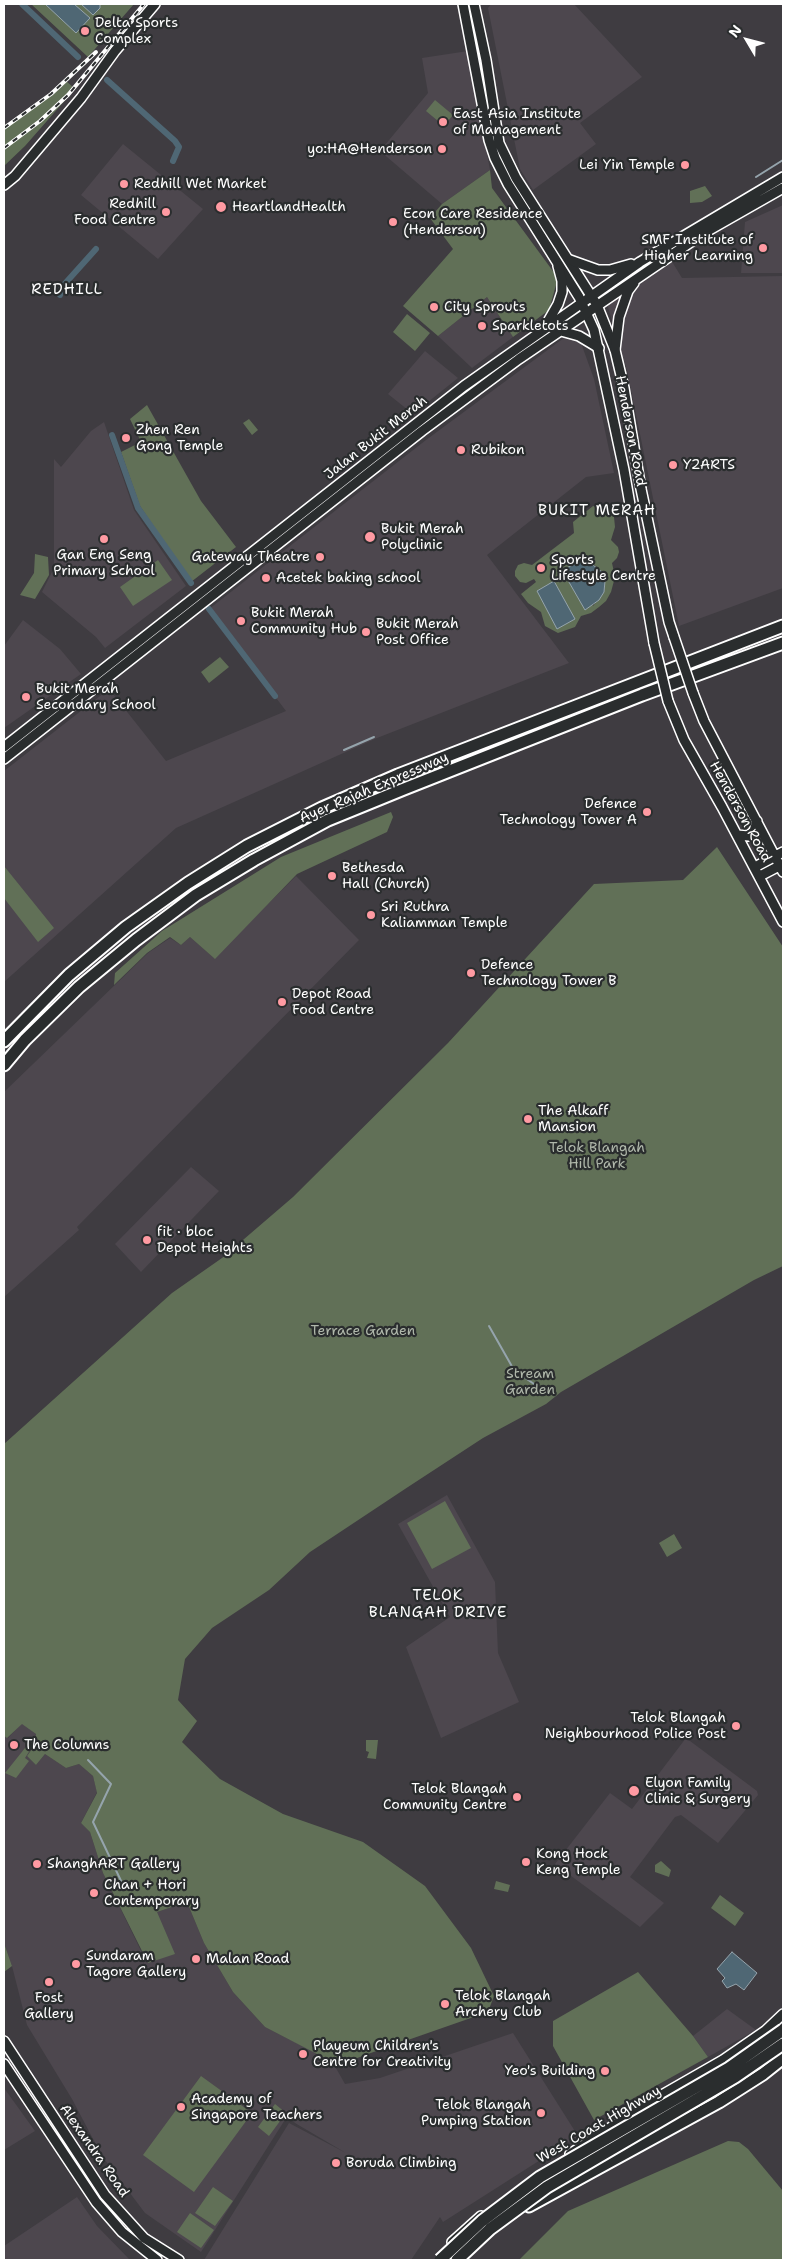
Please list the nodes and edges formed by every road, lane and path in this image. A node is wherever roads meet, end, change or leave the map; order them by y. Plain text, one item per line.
1 (155, 4) edge
2 (464, 4) edge
3 (474, 4) edge
4 (783, 176) edge
5 (4, 185) edge
6 (783, 188) edge
7 (570, 260) junction
8 (640, 262) junction
9 (558, 266) junction
10 (639, 277) junction
11 (591, 296) junction
12 (582, 302) junction
13 (597, 305) junction
14 (587, 312) junction
15 (543, 329) junction
16 (556, 334) junction
17 (599, 348) junction
18 (615, 350) junction
19 (783, 626) edge
20 (783, 642) edge
21 (4, 748) edge
22 (4, 759) edge
23 (757, 821) junction
24 (737, 835) junction
25 (779, 854) edge
26 (754, 867) junction
27 (782, 867) edge
28 (760, 876) junction
29 (783, 922) edge
30 (4, 1041) edge
31 (4, 1065) edge
32 (783, 2014) edge
33 (783, 2030) edge
34 (5, 2044) edge
35 (783, 2044) edge
36 (783, 2048) edge
37 (783, 2058) edge
38 (4, 2065) edge
39 (690, 2079) junction
40 (704, 2098) junction
41 (529, 2206) junction
42 (461, 2233) junction
43 (469, 2257) edge
44 (157, 2260) edge
45 (179, 2260) edge
46 (434, 2260) edge
47 (440, 2260) edge
48 (457, 2260) edge

1 - 5 main road
2 - 9 main road, Henderson Road
3 - 7 main road, Henderson Road
4 - 8 main road, Jalan Bukit Merah
6 - 10 main road, Jalan Bukit Merah
7 - 8 main road
7 - 11 main road, Henderson Road
8 - 11 main road, Jalan Bukit Merah
9 - 12 main road, Henderson Road
9 - 15 main road
10 - 13 main road, Jalan Bukit Merah
10 - 18 main road
11 - 12 main road, Jalan Bukit Merah
11 - 13 main road, Henderson Road
12 - 14 main road, Henderson Road
12 - 15 main road, Jalan Bukit Merah
13 - 14 main road, Jalan Bukit Merah
13 - 18 main road, Henderson Road
14 - 16 main road, Jalan Bukit Merah
14 - 17 main road, Henderson Road
15 - 21 main road, Jalan Bukit Merah
16 - 17 main road
16 - 22 main road, Jalan Bukit Merah
17 - 24 main road, Henderson Road, bridge
18 - 23 main road, Henderson Road, bridge
19 - 30 highway, Ayer Rajah Expressway
20 - 31 highway, Ayer Rajah Expressway
23 - 24 main road
23 - 25 main road, Henderson Road
24 - 26 main road, Henderson Road
25 - 26 main road
25 - 27 main road, Henderson Road
26 - 28 main road, Henderson Road
27 - 28 main road
28 - 29 main road, Henderson Road
32 - 39 main road
33 - 47 highway, West Coast Highway, bridge
34 - 38 main road
34 - 45 main road, Alexandra Road
35 - 48 highway, West Coast Highway, bridge
36 - 40 main road
37 - 41 highway
38 - 44 main road, Alexandra Road
39 - 40 main road
39 - 42 main road
40 - 41 main road
41 - 43 main road
42 - 43 main road
42 - 46 main road

